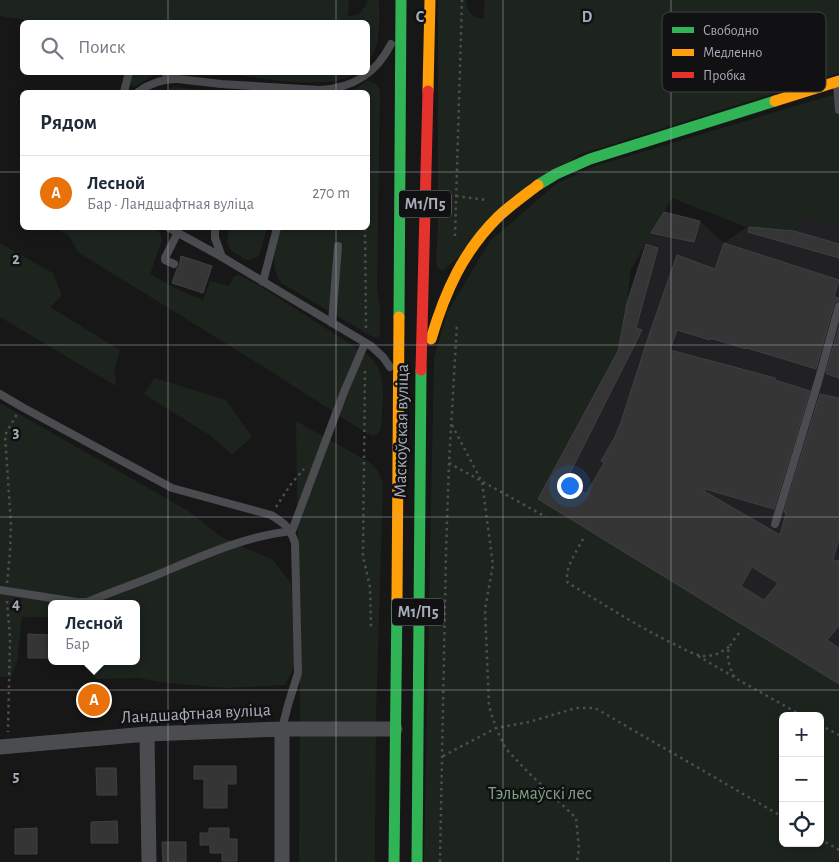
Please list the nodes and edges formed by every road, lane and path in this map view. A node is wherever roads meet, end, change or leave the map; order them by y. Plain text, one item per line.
1 (401, 0) edge
2 (430, 0) edge
3 (462, 0) edge
4 (400, 19) junction
5 (370, 71) edge
6 (128, 75) edge
7 (170, 75) edge
8 (365, 75) edge
9 (178, 79) junction
10 (838, 82) edge
11 (221, 84) junction
12 (826, 86) edge
13 (124, 90) edge
14 (141, 90) edge
15 (220, 90) edge
16 (247, 90) edge
17 (332, 90) edge
18 (806, 92) edge
19 (839, 110) edge
20 (456, 196) junction
21 (490, 200) dead end
22 (215, 230) edge
23 (276, 230) edge
24 (364, 230) edge
25 (182, 232) edge
26 (455, 240) dead end
27 (338, 246) dead end
28 (222, 258) junction
29 (174, 264) dead end
30 (263, 282) junction
31 (839, 306) edge
32 (458, 318) dead end
33 (332, 323) junction
34 (365, 342) junction
35 (0, 394) edge
36 (399, 394) junction
37 (420, 397) junction
38 (22, 407) junction
39 (452, 424) junction
40 (321, 454) junction
41 (449, 463) junction
42 (482, 482) junction
43 (271, 514) junction
44 (546, 517) dead end
45 (775, 524) dead end
46 (292, 531) junction
47 (583, 539) dead end
48 (3, 590) edge
49 (65, 600) edge
50 (92, 600) edge
51 (372, 628) dead end
52 (739, 633) dead end
53 (730, 646) junction
54 (695, 654) junction
55 (735, 678) junction
56 (796, 712) edge
57 (824, 727) edge
58 (496, 728) junction
59 (282, 729) junction
60 (395, 730) junction
61 (418, 730) junction
62 (147, 734) junction
63 (839, 735) edge
64 (4, 747) edge
65 (443, 756) junction
66 (779, 815) edge
67 (824, 841) edge
68 (839, 850) edge
69 (150, 862) edge
70 (282, 862) edge
71 (394, 862) edge
72 (416, 862) edge
73 (440, 862) edge
74 (578, 862) edge

1 - 4 main road, Маскоўская вуліца / М1/П5
2 - 37 main road, Маскоўская вуліца / М1/П5
3 - 20 path
4 - 5 lane
4 - 36 main road, Маскоўская вуліца / М1/П5
6 - 13 lane
7 - 9 lane
8 - 17 lane
9 - 11 lane
9 - 14 lane
10 - 12 main road
10 - 19 lane
11 - 15 lane
11 - 16 lane
18 - 37 main road
20 - 21 path
20 - 26 path
22 - 28 lane
23 - 30 lane
24 - 34 path
25 - 28 lane
25 - 29 lane
27 - 33 lane
28 - 30 lane
30 - 33 lane
31 - 45 lane
32 - 39 path
33 - 34 lane
34 - 36 lane
34 - 40 lane
34 - 51 path
35 - 38 lane
36 - 60 main road, Маскоўская вуліца / М1/П5
37 - 61 main road, Маскоўская вуліца / М1/П5
38 - 43 lane
38 - 48 path
39 - 41 path
39 - 42 path
40 - 43 path
40 - 46 lane
41 - 42 path
41 - 65 path
42 - 44 path
42 - 58 path
43 - 46 lane
46 - 50 lane
46 - 59 lane
47 - 54 path
48 - 49 lane
48 - 64 path
52 - 53 path
53 - 54 path
53 - 55 path
54 - 55 path
55 - 56 path
57 - 63 path
58 - 65 path
58 - 66 path
58 - 74 path
59 - 60 street, Ландшафтная вуліца
59 - 62 street, Ландшафтная вуліца
59 - 70 street
60 - 61 main road
60 - 71 main road, Маскоўская вуліца / М1/П5
61 - 72 main road, Маскоўская вуліца / М1/П5
62 - 64 street, Ландшафтная вуліца
62 - 69 street
65 - 73 path
67 - 68 path

